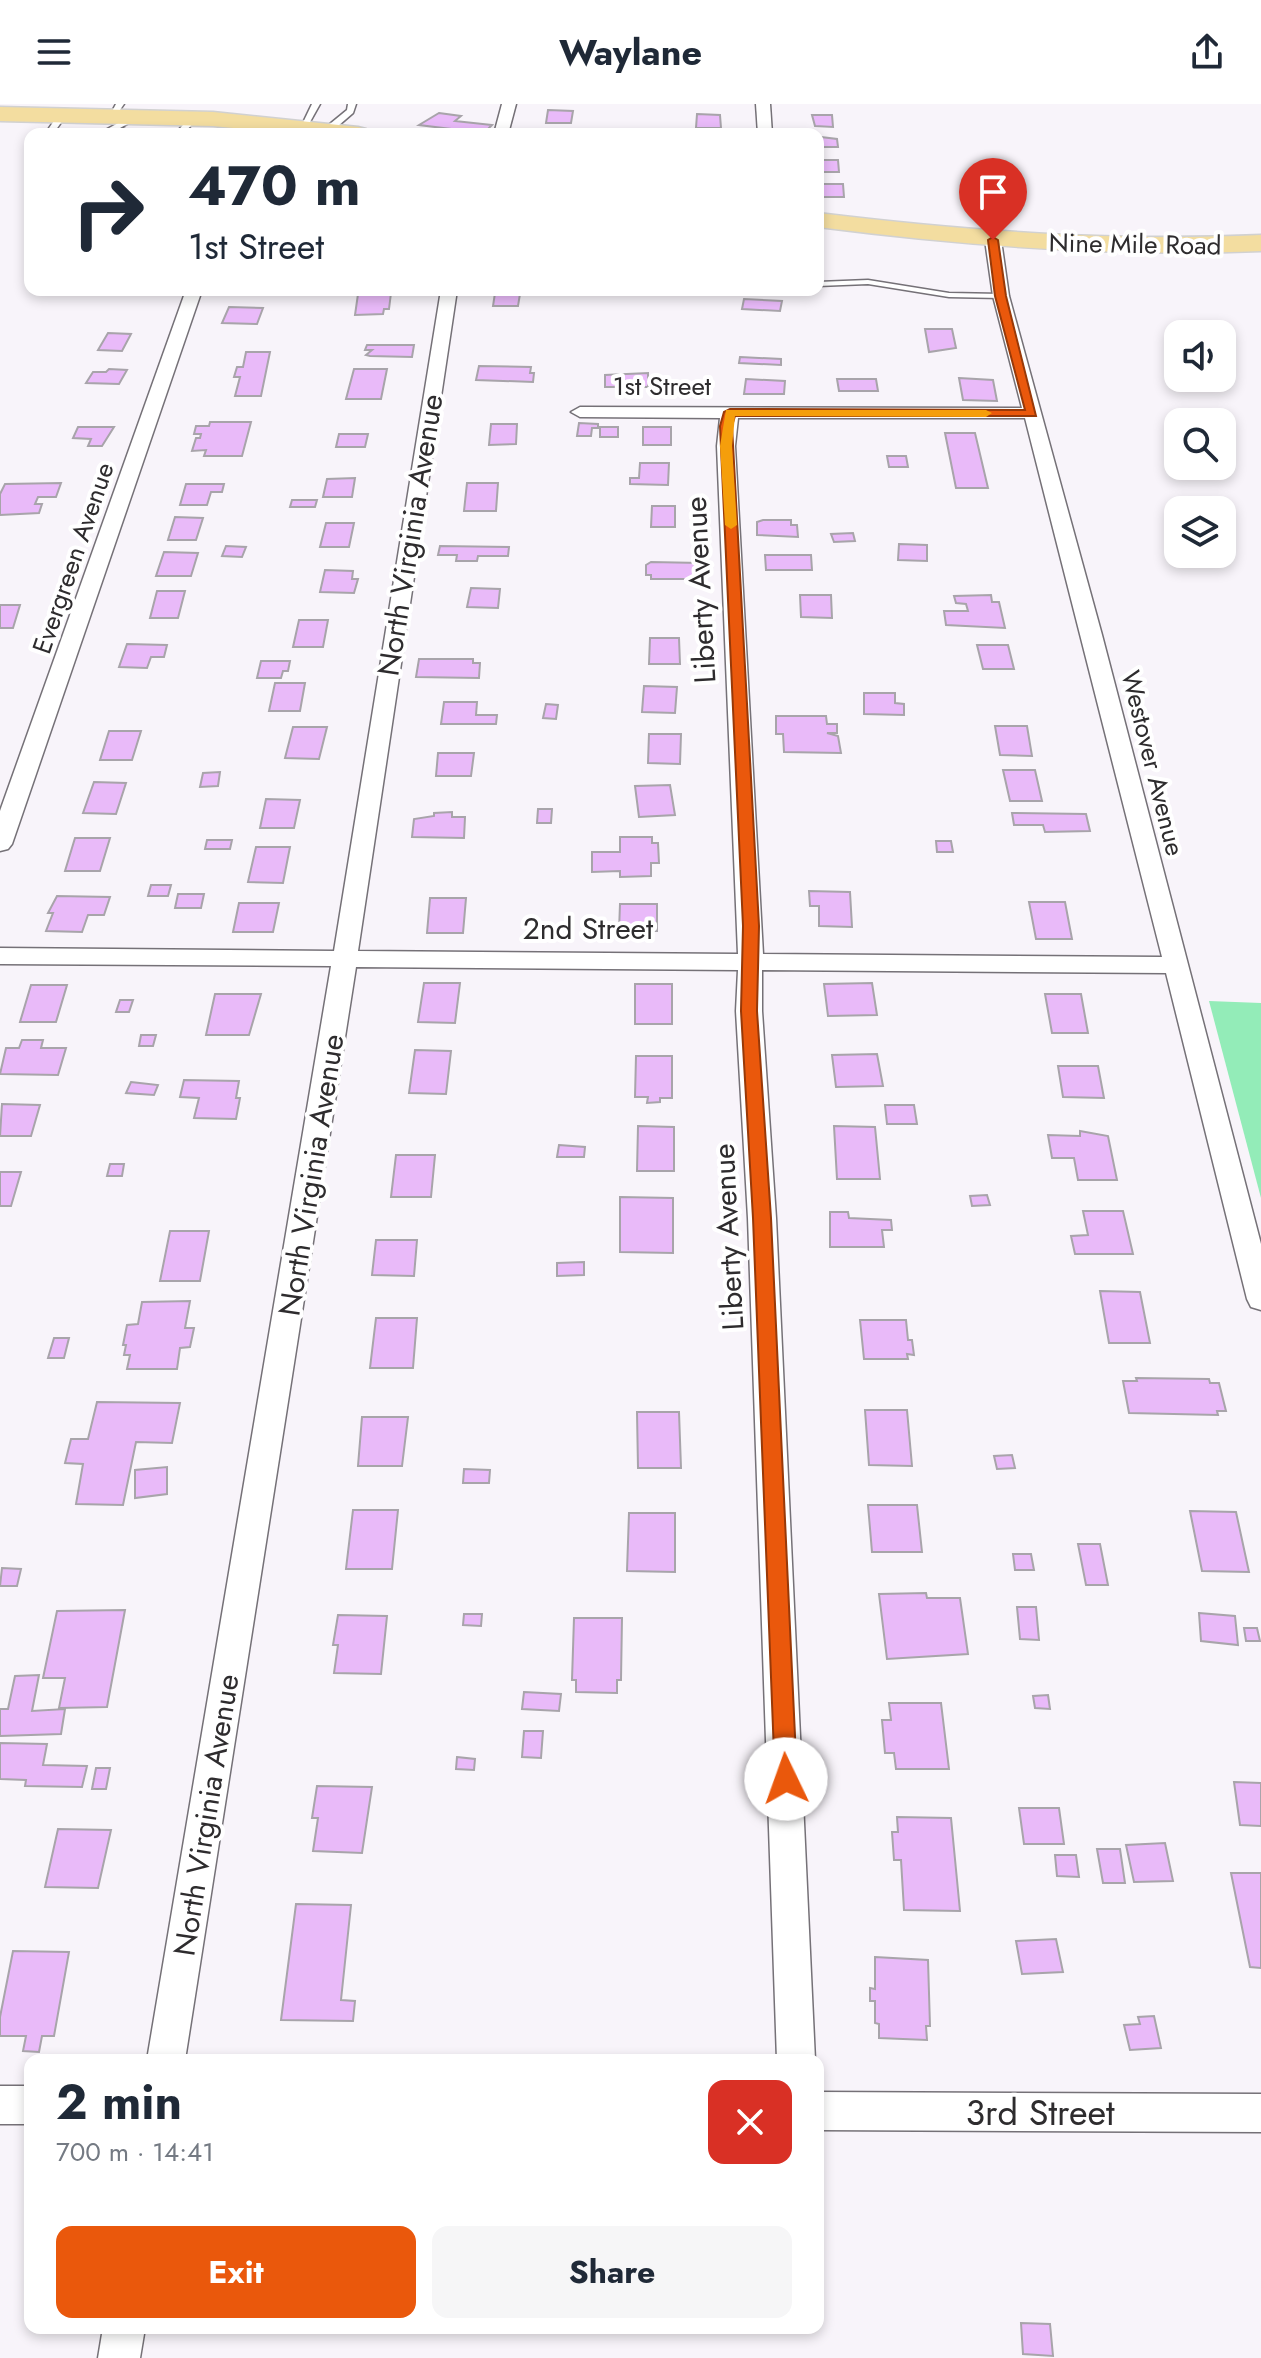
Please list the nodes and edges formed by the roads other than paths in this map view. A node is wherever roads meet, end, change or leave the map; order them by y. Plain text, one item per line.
1 (316, 104) edge
2 (352, 104) edge
3 (509, 104) edge
4 (763, 104) edge
5 (0, 114) edge
6 (63, 114) junction
7 (121, 122) edge
8 (187, 126) edge
9 (303, 127) junction
10 (53, 128) edge
11 (251, 128) edge
12 (311, 128) edge
13 (330, 128) edge
14 (503, 128) edge
15 (765, 128) edge
16 (824, 221) edge
17 (993, 240) junction
18 (1261, 243) edge
19 (824, 284) edge
20 (192, 296) edge
21 (448, 296) edge
22 (1001, 296) junction
23 (580, 412) dead end
24 (730, 412) junction
25 (1032, 413) junction
26 (0, 844) edge
27 (0, 956) edge
28 (345, 958) junction
29 (750, 961) junction
30 (1175, 965) junction
31 (1261, 1299) edge
32 (167, 2054) edge
33 (796, 2054) edge
34 (0, 2105) edge
35 (24, 2105) edge
36 (824, 2111) edge
37 (1261, 2113) edge
38 (123, 2334) edge
39 (119, 2358) edge

1 - 9 lane
2 - 13 lane
3 - 14 street
4 - 15 street
5 - 6 main road
6 - 7 main road
6 - 10 lane
7 - 8 main road
8 - 11 main road
9 - 11 main road
9 - 12 main road
16 - 17 main road, Nine Mile Road
17 - 18 main road, Nine Mile Road
17 - 22 street, Westover Avenue
19 - 22 lane
20 - 26 street, Evergreen Avenue
21 - 28 street, North Virginia Avenue
22 - 25 street, Westover Avenue
23 - 24 street, 1st Street
24 - 25 street, 1st Street
24 - 29 street, Liberty Avenue
25 - 30 street, Westover Avenue
27 - 28 street, 2nd Street
28 - 29 street, 2nd Street
28 - 32 street, North Virginia Avenue
29 - 30 street, 2nd Street
29 - 33 street, Liberty Avenue
30 - 31 street, Westover Avenue
34 - 35 street
36 - 37 street, 3rd Street
38 - 39 street

